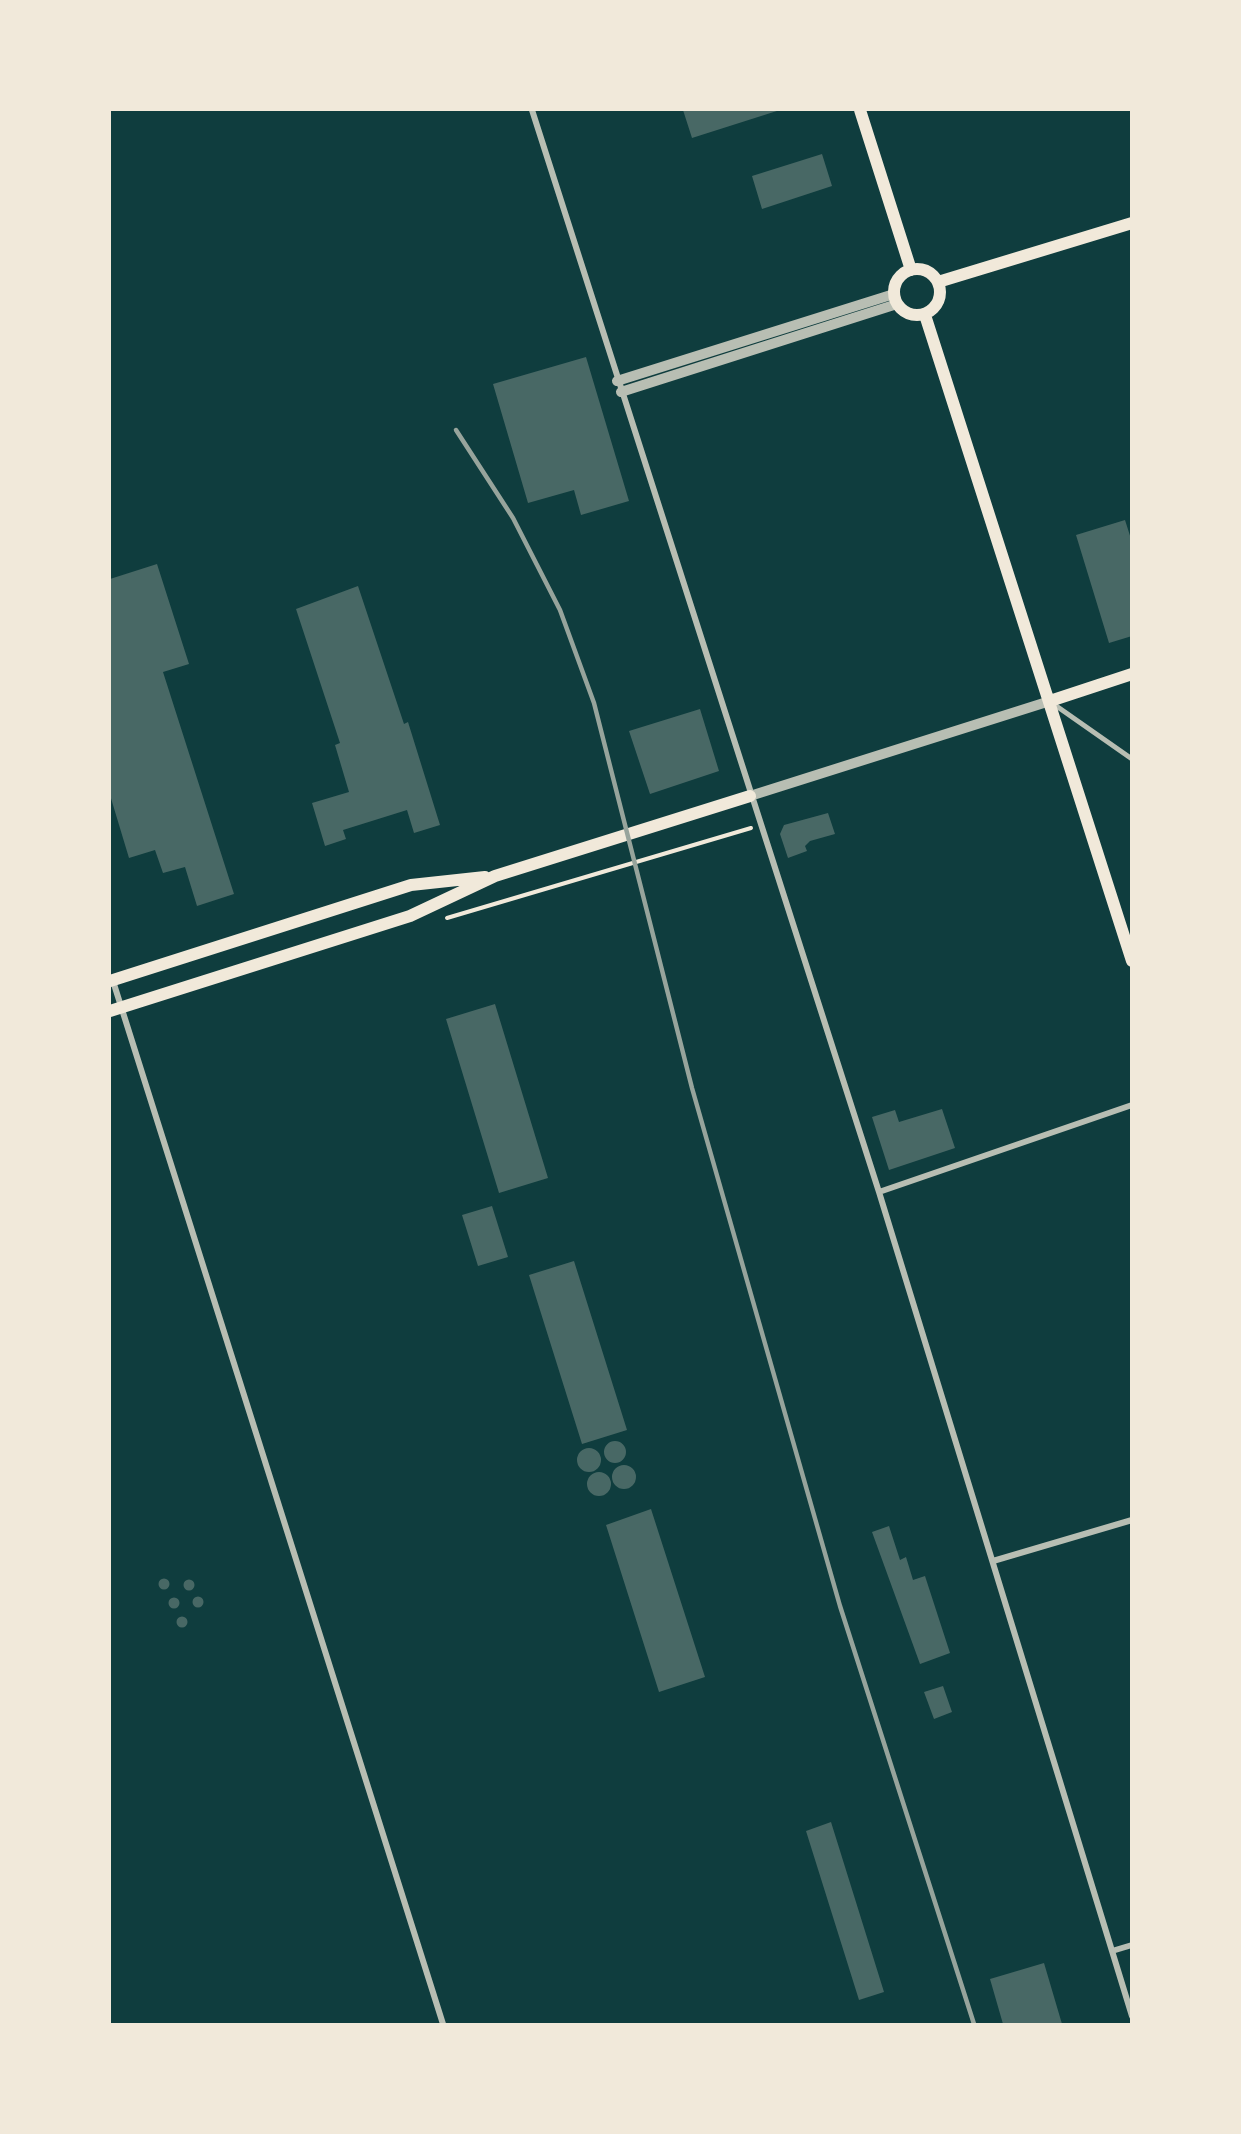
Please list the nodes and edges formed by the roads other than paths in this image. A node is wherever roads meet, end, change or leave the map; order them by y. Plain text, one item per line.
1 (532, 110) edge
2 (860, 110) edge
3 (1131, 223) edge
4 (910, 270) junction
5 (938, 282) junction
6 (895, 299) junction
7 (925, 315) junction
8 (617, 381) junction
9 (621, 392) junction
10 (1131, 674) edge
11 (1050, 701) junction
12 (1131, 759) edge
13 (750, 796) junction
14 (495, 876) junction
15 (1131, 961) edge
16 (111, 981) edge
17 (124, 1007) junction
18 (110, 1011) edge
19 (1131, 1105) edge
20 (879, 1192) junction
21 (1131, 1520) edge
22 (993, 1561) junction
23 (1131, 1945) edge
24 (1112, 1951) junction
25 (1131, 2016) edge
26 (443, 2025) edge

1 - 8 street
2 - 4 main road
3 - 5 main road
4 - 5 main road
4 - 6 main road
5 - 7 main road
6 - 7 main road
6 - 8 street
6 - 9 street
7 - 11 main road
8 - 9 street
9 - 13 street
10 - 11 main road
11 - 12 street
11 - 13 street
11 - 15 main road
13 - 14 main road
13 - 20 street
14 - 16 main road
14 - 17 main road
16 - 17 street
17 - 18 main road
17 - 26 street
19 - 20 street
20 - 22 street
21 - 22 street
22 - 24 street
23 - 24 street
24 - 25 street

